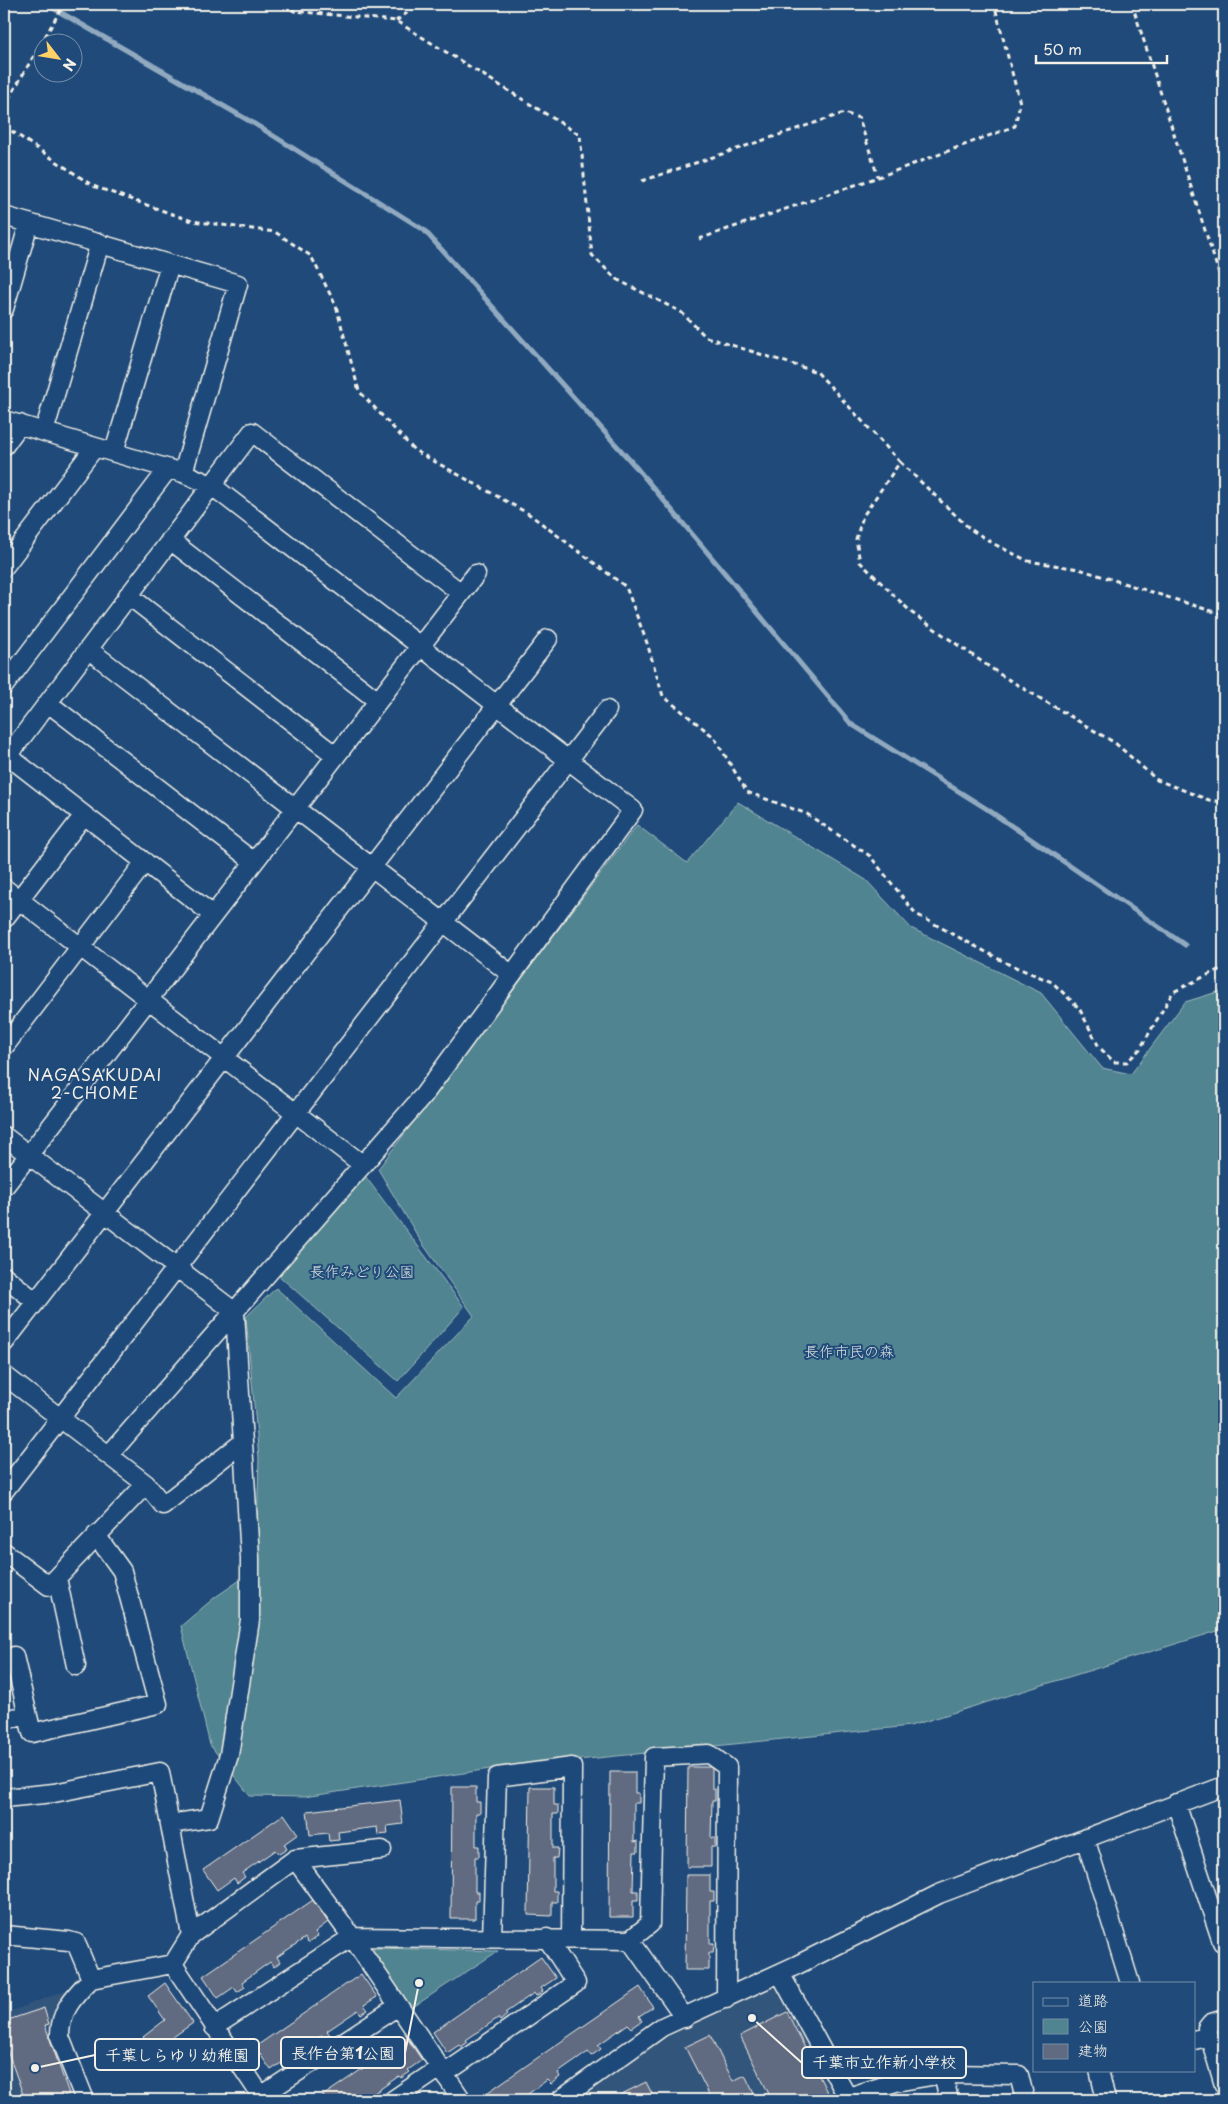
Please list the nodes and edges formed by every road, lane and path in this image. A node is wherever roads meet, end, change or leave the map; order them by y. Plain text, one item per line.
1 (64, 4) edge
2 (284, 4) edge
3 (419, 4) edge
4 (997, 4) edge
5 (1132, 4) edge
6 (396, 22) junction
7 (4, 107) edge
8 (4, 126) edge
9 (878, 177) junction
10 (642, 181) dead end
11 (4, 216) edge
12 (30, 223) junction
13 (699, 239) dead end
14 (100, 244) junction
15 (170, 264) junction
16 (1224, 289) edge
17 (4, 309) edge
18 (12, 422) edge
19 (44, 432) junction
20 (4, 446) edge
21 (95, 446) junction
22 (114, 452) junction
23 (900, 462) junction
24 (175, 471) junction
25 (211, 485) junction
26 (170, 540) junction
27 (4, 567) edge
28 (476, 574) dead end
29 (461, 593) junction
30 (128, 595) junction
31 (1224, 615) edge
32 (548, 639) dead end
33 (420, 647) junction
34 (88, 649) junction
35 (4, 686) edge
36 (378, 701) junction
37 (48, 703) junction
38 (496, 706) junction
39 (607, 710) dead end
40 (5, 754) edge
41 (336, 756) junction
42 (568, 760) junction
43 (1224, 802) edge
44 (296, 808) junction
45 (84, 815) junction
46 (145, 862) junction
47 (254, 862) junction
48 (372, 867) junction
49 (4, 888) edge
50 (19, 900) junction
51 (213, 915) junction
52 (4, 919) edge
53 (443, 922) junction
54 (80, 947) junction
55 (1224, 967) edge
56 (512, 975) junction
57 (148, 1000) junction
58 (4, 1046) edge
59 (224, 1058) junction
60 (295, 1113) junction
61 (4, 1136) edge
62 (28, 1154) junction
63 (363, 1166) junction
64 (4, 1187) edge
65 (105, 1212) junction
66 (177, 1267) junction
67 (4, 1276) edge
68 (36, 1302) junction
69 (235, 1312) junction
70 (4, 1343) edge
71 (4, 1375) edge
72 (60, 1418) junction
73 (242, 1442) junction
74 (109, 1455) junction
75 (146, 1484) junction
76 (4, 1491) edge
77 (96, 1535) junction
78 (4, 1552) edge
79 (57, 1578) junction
80 (14, 1656) dead end
81 (76, 1666) dead end
82 (28, 1716) junction
83 (4, 1719) edge
84 (1224, 1786) edge
85 (4, 1798) edge
86 (1176, 1803) junction
87 (170, 1824) junction
88 (1085, 1838) junction
89 (382, 1850) dead end
90 (295, 1859) junction
91 (4, 1935) edge
92 (191, 1935) junction
93 (352, 1936) junction
94 (492, 1938) junction
95 (546, 1938) junction
96 (571, 1939) junction
97 (630, 1940) junction
98 (1222, 1942) dead end
99 (173, 1964) junction
100 (780, 1972) junction
101 (91, 1979) junction
102 (1130, 1982) edge
103 (726, 1999) junction
104 (398, 2006) junction
105 (685, 2018) junction
106 (1224, 2019) edge
107 (214, 2027) junction
108 (1202, 2038) edge
109 (442, 2071) junction
110 (1099, 2072) edge
111 (943, 2074) junction
112 (1224, 2085) edge
113 (262, 2098) edge
114 (849, 2099) edge
115 (85, 2100) edge
116 (393, 2100) edge
117 (462, 2100) edge
118 (560, 2100) edge
119 (949, 2100) edge
120 (1025, 2100) edge
121 (1106, 2100) edge

1 - 7 path
2 - 6 path
3 - 6 path
4 - 9 path
5 - 16 path
6 - 23 path
8 - 55 path
9 - 10 path
9 - 13 path
11 - 12 street
12 - 14 street
12 - 17 street
14 - 15 street
14 - 19 street
15 - 22 street
15 - 24 street
18 - 19 street
18 - 20 street
19 - 21 street
21 - 22 street
21 - 27 street
22 - 24 street
23 - 31 path
23 - 43 path
24 - 25 street
24 - 35 street
25 - 26 street
25 - 29 street
25 - 33 street
26 - 30 street
26 - 36 street
28 - 29 street
29 - 33 street
30 - 34 street
30 - 41 street
32 - 38 street
33 - 36 street
33 - 38 street
34 - 37 street
34 - 44 street
36 - 41 street
37 - 40 street
37 - 47 street
38 - 42 street
38 - 48 street
39 - 42 street
40 - 45 street
41 - 44 street
42 - 53 street
42 - 56 street
44 - 47 street
44 - 48 street
45 - 46 street
45 - 50 street
46 - 51 street
46 - 54 street
47 - 51 street
48 - 53 street
48 - 59 street
49 - 50 street
50 - 52 street
50 - 54 street
51 - 57 street
53 - 56 street
53 - 60 street
54 - 57 street
54 - 58 street
56 - 63 street
57 - 59 street
57 - 62 street
59 - 60 street
59 - 65 street
60 - 63 street
60 - 66 street
61 - 62 street
62 - 64 street
62 - 65 street
63 - 69 street
65 - 66 street
65 - 68 street
66 - 69 street
66 - 72 street
67 - 68 street
68 - 70 street
69 - 73 street
69 - 74 street
71 - 72 street
72 - 74 street
72 - 76 street
73 - 75 street
73 - 87 street
74 - 75 street
75 - 77 street
77 - 79 street
77 - 82 street
78 - 79 street
79 - 81 street
80 - 82 street
82 - 83 street
84 - 86 street
85 - 87 street
86 - 88 street
86 - 98 street
87 - 92 street
88 - 100 street
88 - 102 street
89 - 90 street
90 - 92 street
90 - 93 street
91 - 101 street
92 - 99 street
93 - 94 street
93 - 104 street
93 - 107 street
94 - 95 street
94 - 96 street
95 - 96 street
95 - 109 street
96 - 97 street
97 - 103 street
97 - 105 street
99 - 101 street
99 - 107 street
100 - 103 street
100 - 114 street
101 - 115 street
103 - 105 street
104 - 109 street
104 - 113 street
105 - 118 street
106 - 108 street
107 - 113 street
108 - 112 street
109 - 116 street
109 - 117 street
110 - 121 street
111 - 114 street
111 - 119 street
111 - 120 street

